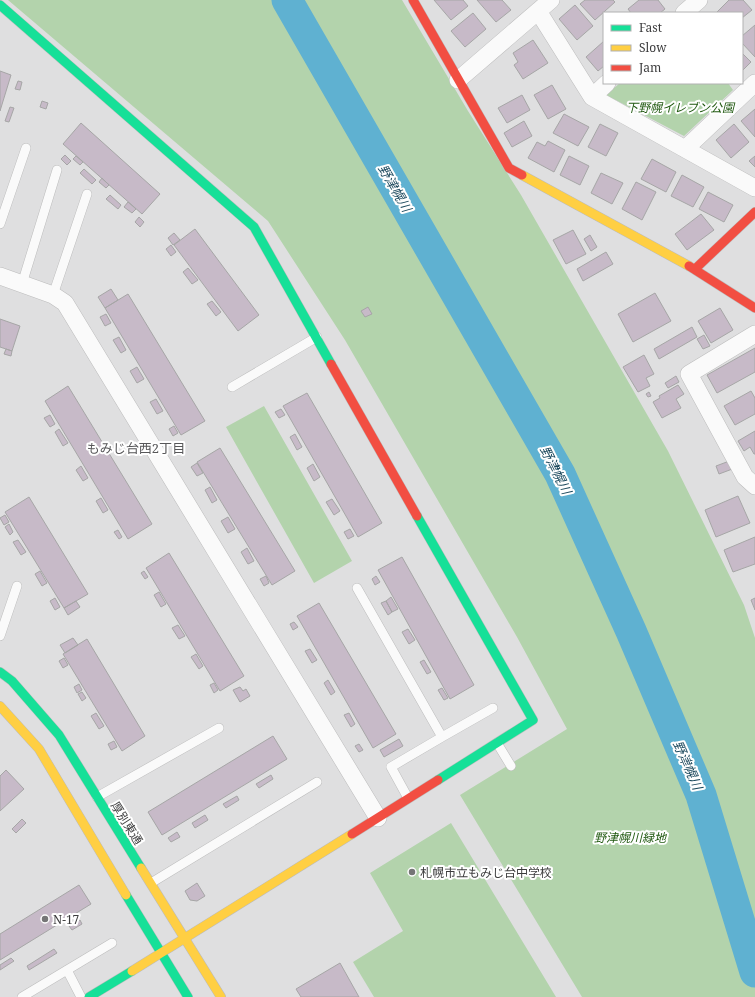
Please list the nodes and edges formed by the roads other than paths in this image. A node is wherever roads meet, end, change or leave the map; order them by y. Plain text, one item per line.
1 (413, 0) edge
2 (551, 0) edge
3 (699, 0) edge
4 (0, 5) edge
5 (538, 11) junction
6 (685, 12) edge
7 (458, 80) junction
8 (755, 83) edge
9 (606, 84) edge
10 (592, 97) junction
11 (26, 148) dead end
12 (685, 149) junction
13 (57, 170) dead end
14 (755, 188) edge
15 (87, 194) dead end
16 (755, 212) edge
17 (0, 224) edge
18 (695, 269) junction
19 (0, 276) edge
20 (22, 284) junction
21 (53, 295) junction
22 (755, 308) edge
23 (755, 334) edge
24 (316, 338) junction
25 (232, 387) dead end
26 (755, 486) edge
27 (18, 586) dead end
28 (357, 588) dead end
29 (0, 636) edge
30 (0, 672) edge
31 (0, 706) edge
32 (492, 708) dead end
33 (219, 728) dead end
34 (442, 737) junction
35 (497, 743) junction
36 (511, 766) dead end
37 (317, 782) dead end
38 (97, 797) junction
39 (408, 798) junction
40 (378, 818) junction
41 (150, 884) junction
42 (184, 939) junction
43 (112, 943) dead end
44 (162, 954) junction
45 (67, 970) junction
46 (22, 997) edge
47 (81, 997) edge
48 (89, 997) edge
49 (188, 997) edge
50 (221, 997) edge

1 - 7 street
2 - 5 street
3 - 6 street
4 - 24 street
5 - 7 street
5 - 10 street
7 - 18 street
8 - 12 street
9 - 10 street
10 - 12 street
11 - 17 lane
12 - 14 street
13 - 20 lane
15 - 21 lane
16 - 18 street
18 - 22 street
19 - 20 street
20 - 21 street
21 - 40 street
23 - 26 street
24 - 25 lane
24 - 35 street
27 - 29 lane
28 - 34 lane
30 - 38 street, 厚別東通
31 - 44 street
32 - 34 lane
33 - 38 lane
34 - 39 lane
35 - 36 lane
35 - 39 street
37 - 41 lane
38 - 41 street, 厚別東通
39 - 40 street
40 - 42 street
41 - 42 street, 厚別東通
42 - 44 street
42 - 50 street, 厚別東通
43 - 45 lane
44 - 48 street
44 - 49 street
45 - 46 lane
45 - 47 lane

